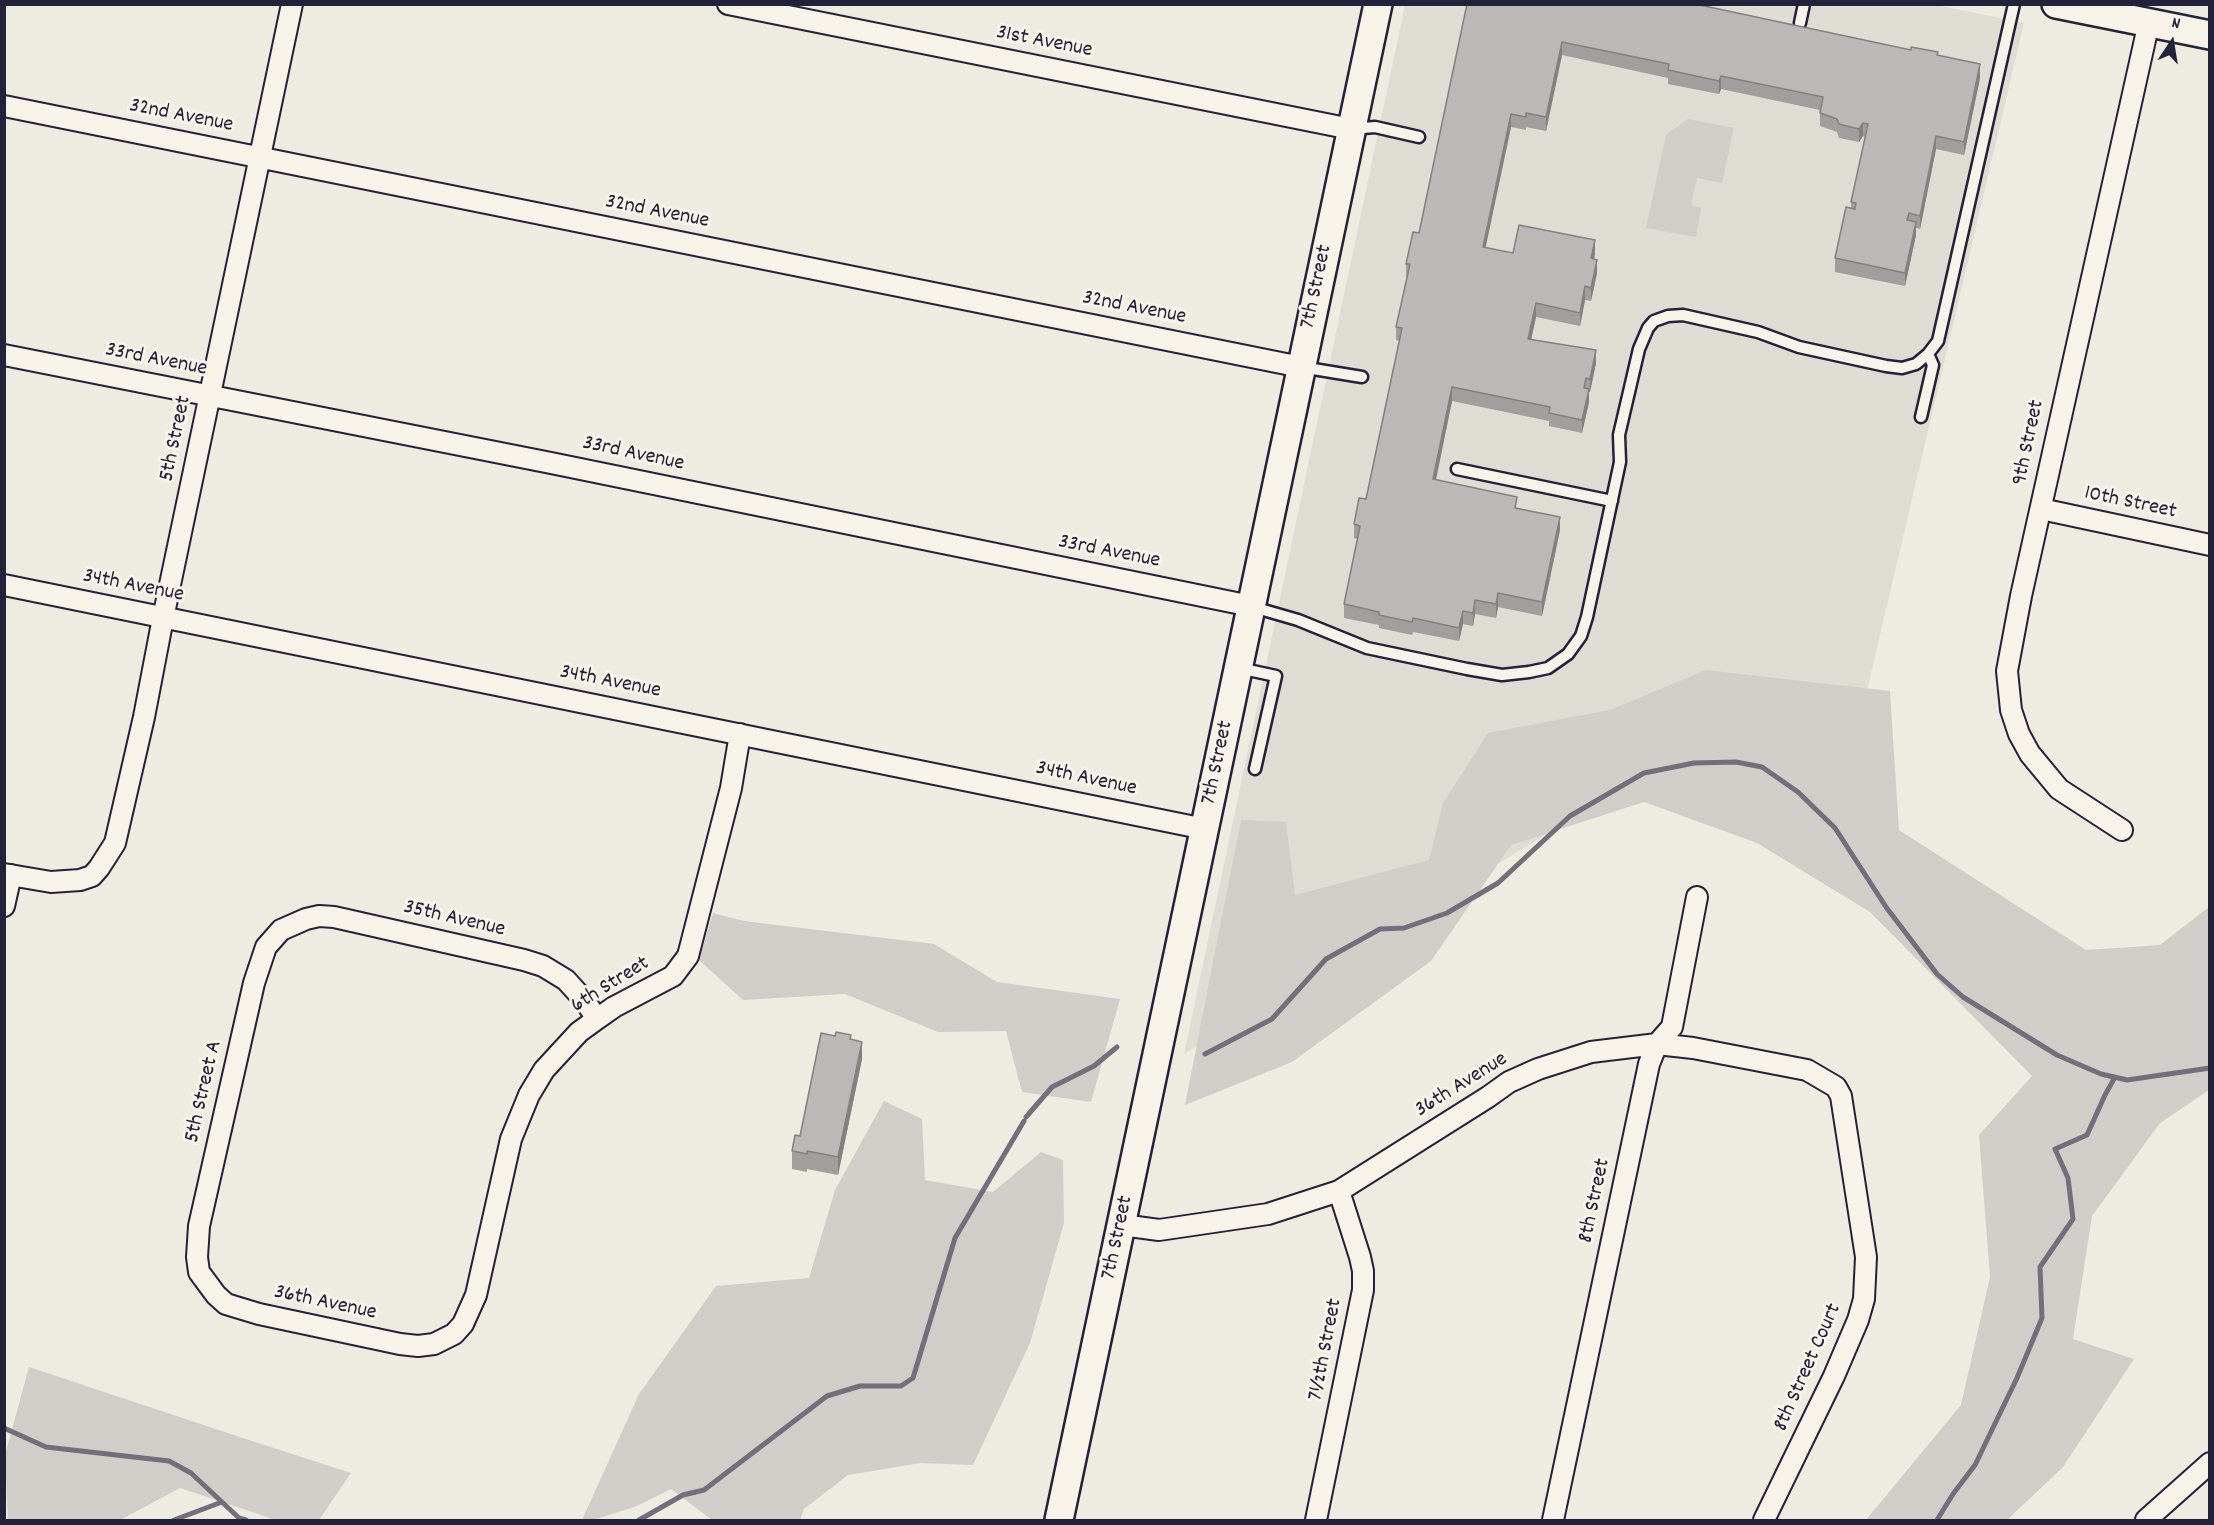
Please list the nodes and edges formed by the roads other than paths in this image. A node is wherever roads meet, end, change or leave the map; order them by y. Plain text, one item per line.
1 (292, 4) edge
2 (728, 4) edge
3 (1378, 4) edge
4 (1804, 4) edge
5 (2014, 4) edge
6 (2056, 4) edge
7 (2149, 22) junction
8 (1800, 23) dead end
9 (2210, 35) edge
10 (4, 106) edge
11 (1351, 129) junction
12 (1419, 137) dead end
13 (261, 158) junction
14 (1928, 354) junction
15 (4, 355) edge
16 (1301, 367) junction
17 (1362, 377) dead end
18 (211, 396) junction
19 (1921, 417) dead end
20 (1458, 469) dead end
21 (1612, 501) junction
22 (2041, 509) junction
23 (2210, 544) edge
24 (4, 585) edge
25 (1251, 606) junction
26 (163, 618) junction
27 (1238, 668) junction
28 (740, 734) junction
29 (1255, 769) dead end
30 (1205, 829) junction
31 (2122, 830) dead end
32 (8, 874) edge
33 (1697, 897) dead end
34 (4, 906) edge
35 (281, 930) joint
36 (597, 1019) junction
37 (1657, 1044) junction
38 (1836, 1087) joint
39 (1339, 1191) junction
40 (1122, 1225) junction
41 (199, 1272) joint
42 (454, 1334) joint
43 (2210, 1463) edge
44 (1059, 1521) edge
45 (1316, 1521) edge
46 (1552, 1521) edge
47 (1764, 1521) edge
48 (2146, 1521) edge

1 - 13 street, 5th Street
2 - 11 street, 31st Avenue
3 - 11 main road, 7th Street
4 - 8 lane
5 - 14 lane
6 - 7 main road
7 - 9 main road
7 - 22 street, 9th Street
10 - 13 street, 32nd Avenue
11 - 12 lane
11 - 16 main road, 7th Street
13 - 16 street, 32nd Avenue
13 - 18 street, 5th Street
14 - 19 lane
14 - 21 lane
15 - 18 street, 33rd Avenue
16 - 17 lane
16 - 25 main road, 7th Street
18 - 25 street, 33rd Avenue
18 - 26 street, 5th Street
20 - 21 lane
21 - 25 lane
22 - 23 street, 10th Street
22 - 31 street, 9th Street
24 - 26 street, 34th Avenue
25 - 27 main road, 7th Street
26 - 28 street, 34th Avenue
26 - 32 street, 5th Street
27 - 29 lane
27 - 30 main road, 7th Street
28 - 30 street, 34th Avenue
28 - 36 street, 6th Street
30 - 40 main road, 7th Street
32 - 34 street
33 - 37 street, 8th Street
35 - 36 street, 35th Avenue
35 - 41 street, 5th Street A
36 - 42 street, 6th Street
37 - 38 street, 36th Avenue
37 - 39 street, 36th Avenue
37 - 46 street, 8th Street
38 - 47 street, 8th Street Court
39 - 40 street, 36th Avenue
39 - 45 street, 7½th Street
40 - 44 main road, 7th Street
41 - 42 street, 36th Avenue
43 - 48 street

